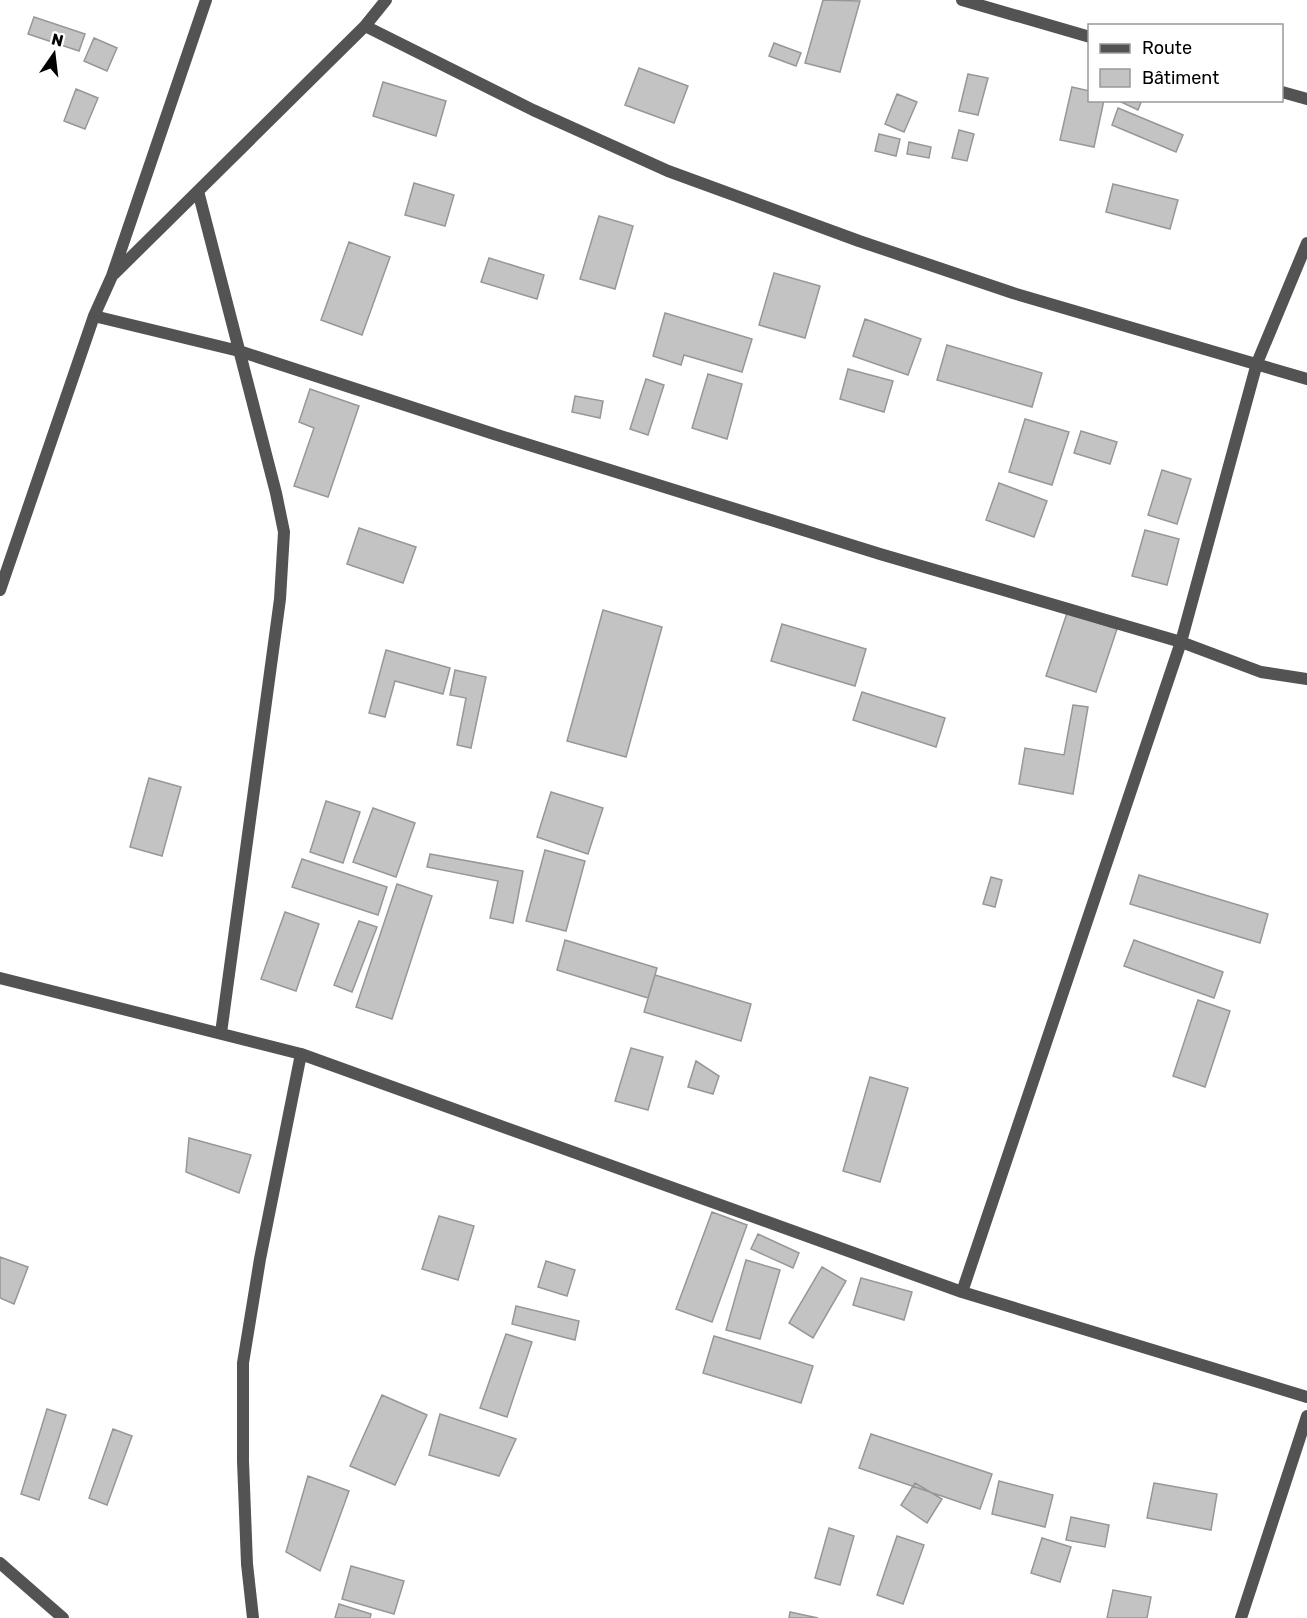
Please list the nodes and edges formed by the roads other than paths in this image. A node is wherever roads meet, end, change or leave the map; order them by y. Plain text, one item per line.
1 (206, 0) edge
2 (386, 0) edge
3 (962, 0) edge
4 (365, 26) junction
5 (1088, 37) edge
6 (1283, 93) edge
7 (1307, 99) edge
8 (198, 191) junction
9 (1307, 243) edge
10 (112, 276) junction
11 (94, 316) junction
12 (239, 351) junction
13 (1257, 363) junction
14 (1307, 379) edge
15 (0, 590) edge
16 (1181, 642) junction
17 (1307, 679) edge
18 (0, 978) edge
19 (221, 1033) junction
20 (301, 1054) junction
21 (962, 1292) junction
22 (1307, 1397) edge
23 (1307, 1416) edge
24 (0, 1563) edge
25 (63, 1618) edge
26 (253, 1618) edge
27 (1241, 1618) edge

1 - 10 street
2 - 4 street
3 - 5 street
4 - 8 street
4 - 13 street
6 - 7 street
8 - 10 street
8 - 12 street
9 - 13 street
10 - 11 street
11 - 12 street
11 - 15 street
12 - 16 street
12 - 19 street
13 - 14 street
13 - 16 street
16 - 17 street
16 - 21 street
18 - 19 street
19 - 20 street
20 - 21 street
20 - 26 street
21 - 22 street
23 - 27 street
24 - 25 street

